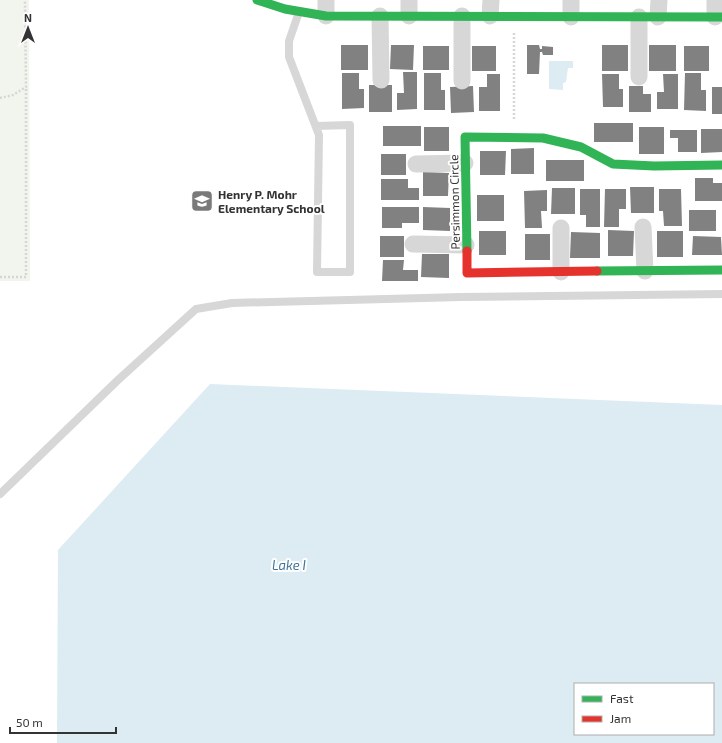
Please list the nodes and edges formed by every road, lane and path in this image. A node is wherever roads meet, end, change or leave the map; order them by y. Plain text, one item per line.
1 (25, 0) edge
2 (257, 0) edge
3 (571, 0) edge
4 (659, 0) edge
5 (715, 0) edge
6 (326, 8) edge
7 (409, 8) edge
8 (490, 8) edge
9 (299, 12) junction
10 (380, 16) junction
11 (462, 16) junction
12 (514, 16) junction
13 (571, 17) junction
14 (639, 17) junction
15 (658, 17) junction
16 (718, 17) edge
17 (639, 76) dead end
18 (381, 80) dead end
19 (462, 81) dead end
20 (26, 87) junction
21 (0, 98) edge
22 (316, 126) junction
23 (514, 138) junction
24 (465, 163) junction
25 (416, 164) dead end
26 (722, 165) edge
27 (643, 227) dead end
28 (561, 228) dead end
29 (413, 244) dead end
30 (466, 245) junction
31 (722, 270) edge
32 (645, 271) junction
33 (561, 272) junction
34 (0, 277) edge
35 (722, 294) edge
36 (0, 494) edge

1 - 20 path
2 - 9 street
3 - 13 street
4 - 15 street
5 - 16 street
6 - 9 street
6 - 10 street
7 - 10 street
7 - 11 street
8 - 11 street
8 - 12 street
9 - 22 lane
10 - 18 street
11 - 19 street
12 - 13 street
12 - 23 path
13 - 14 street
14 - 15 street
14 - 17 street
15 - 16 street
20 - 21 path
20 - 34 path
22 - 22 lane
23 - 24 street, Persimmon Circle
23 - 26 street, Persimmon Circle
24 - 25 street
24 - 30 street, Persimmon Circle
27 - 32 street
28 - 33 street
29 - 30 street
30 - 33 street, Persimmon Circle
31 - 32 street, Persimmon Circle
32 - 33 street, Persimmon Circle
35 - 36 lane

